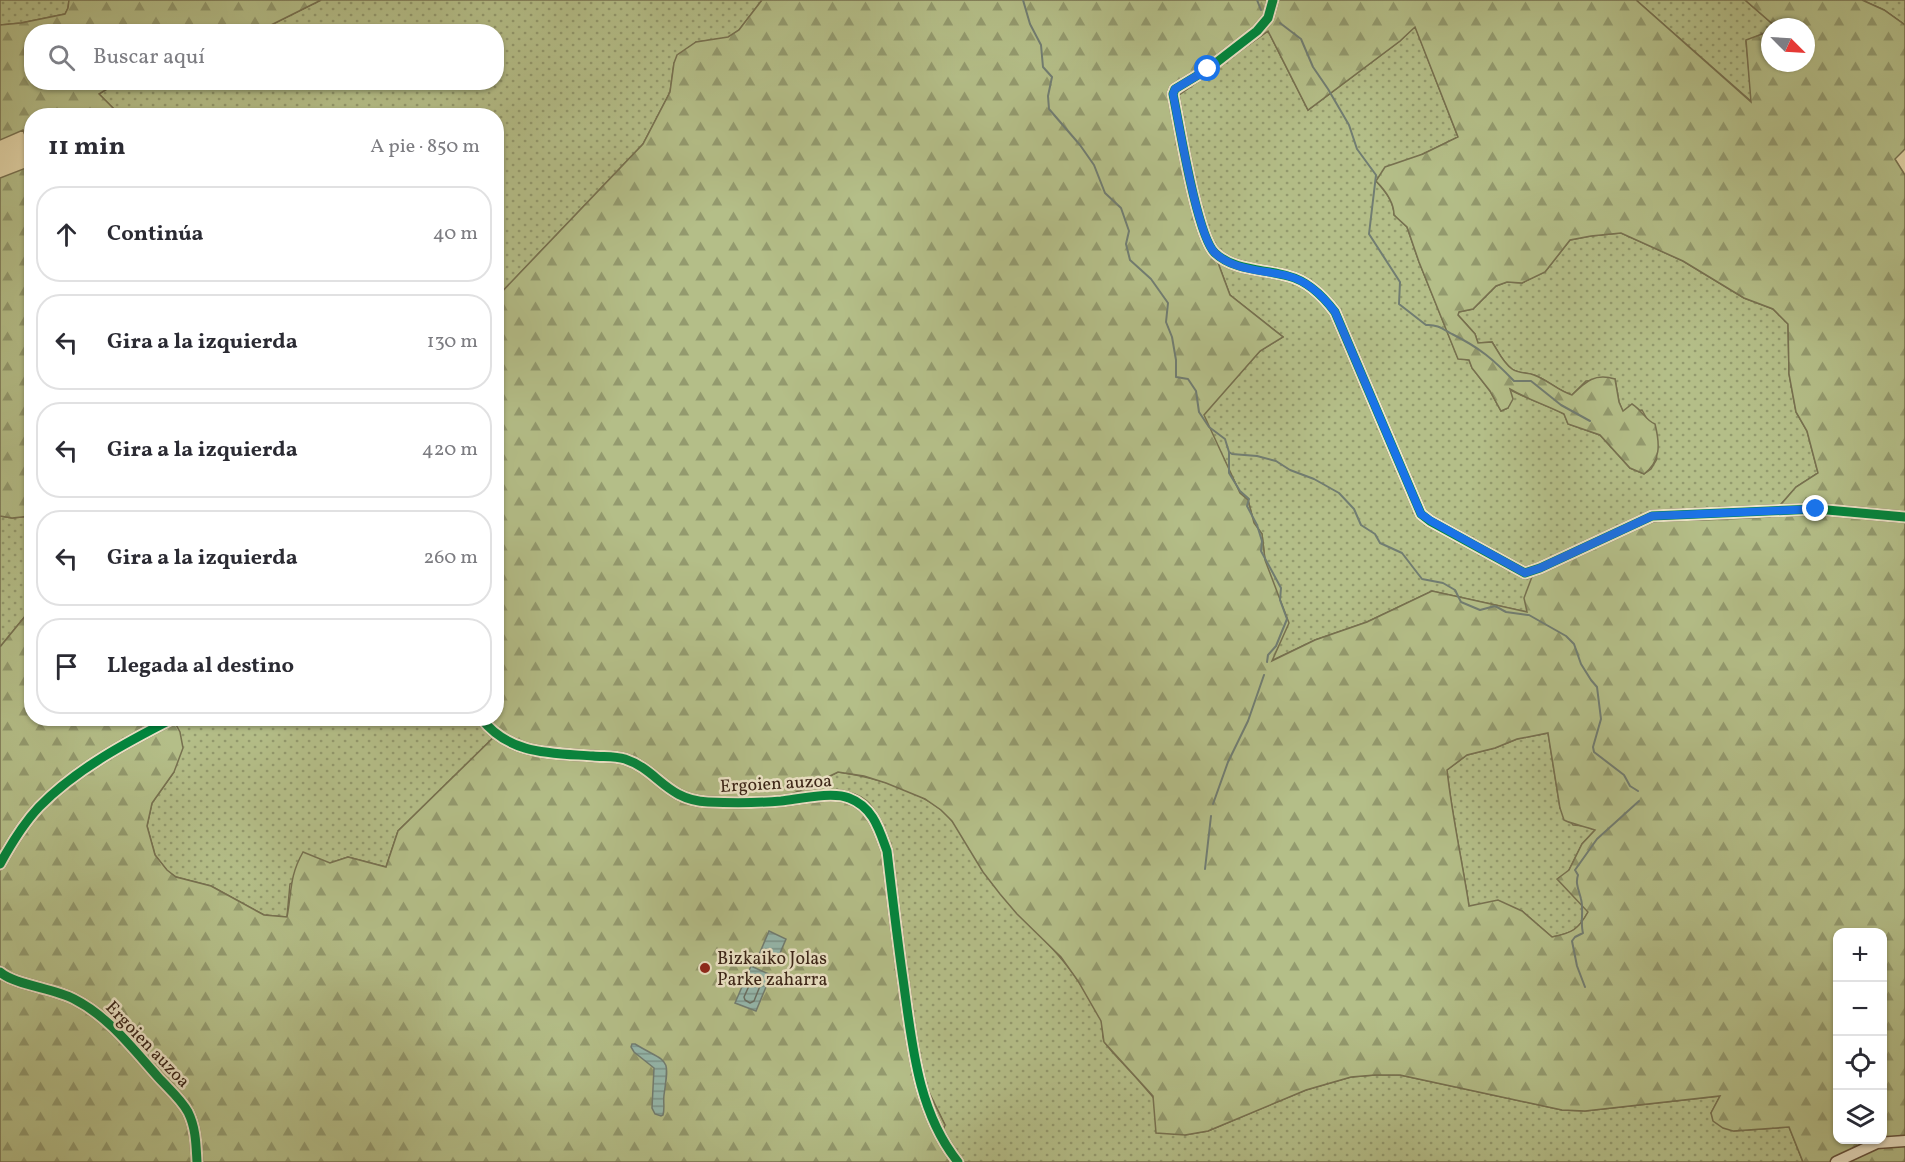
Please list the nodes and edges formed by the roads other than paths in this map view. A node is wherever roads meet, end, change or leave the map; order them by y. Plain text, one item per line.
1 (1273, 0) edge
2 (1905, 517) edge
3 (158, 726) edge
4 (489, 726) edge
5 (0, 864) edge
6 (0, 972) edge
7 (1905, 1141) edge
8 (197, 1162) edge
9 (958, 1162) edge
10 (1836, 1162) edge

1 - 2 street
3 - 5 street
4 - 9 street, Ergoien auzoa
6 - 8 street, Ergoien auzoa
7 - 10 street

